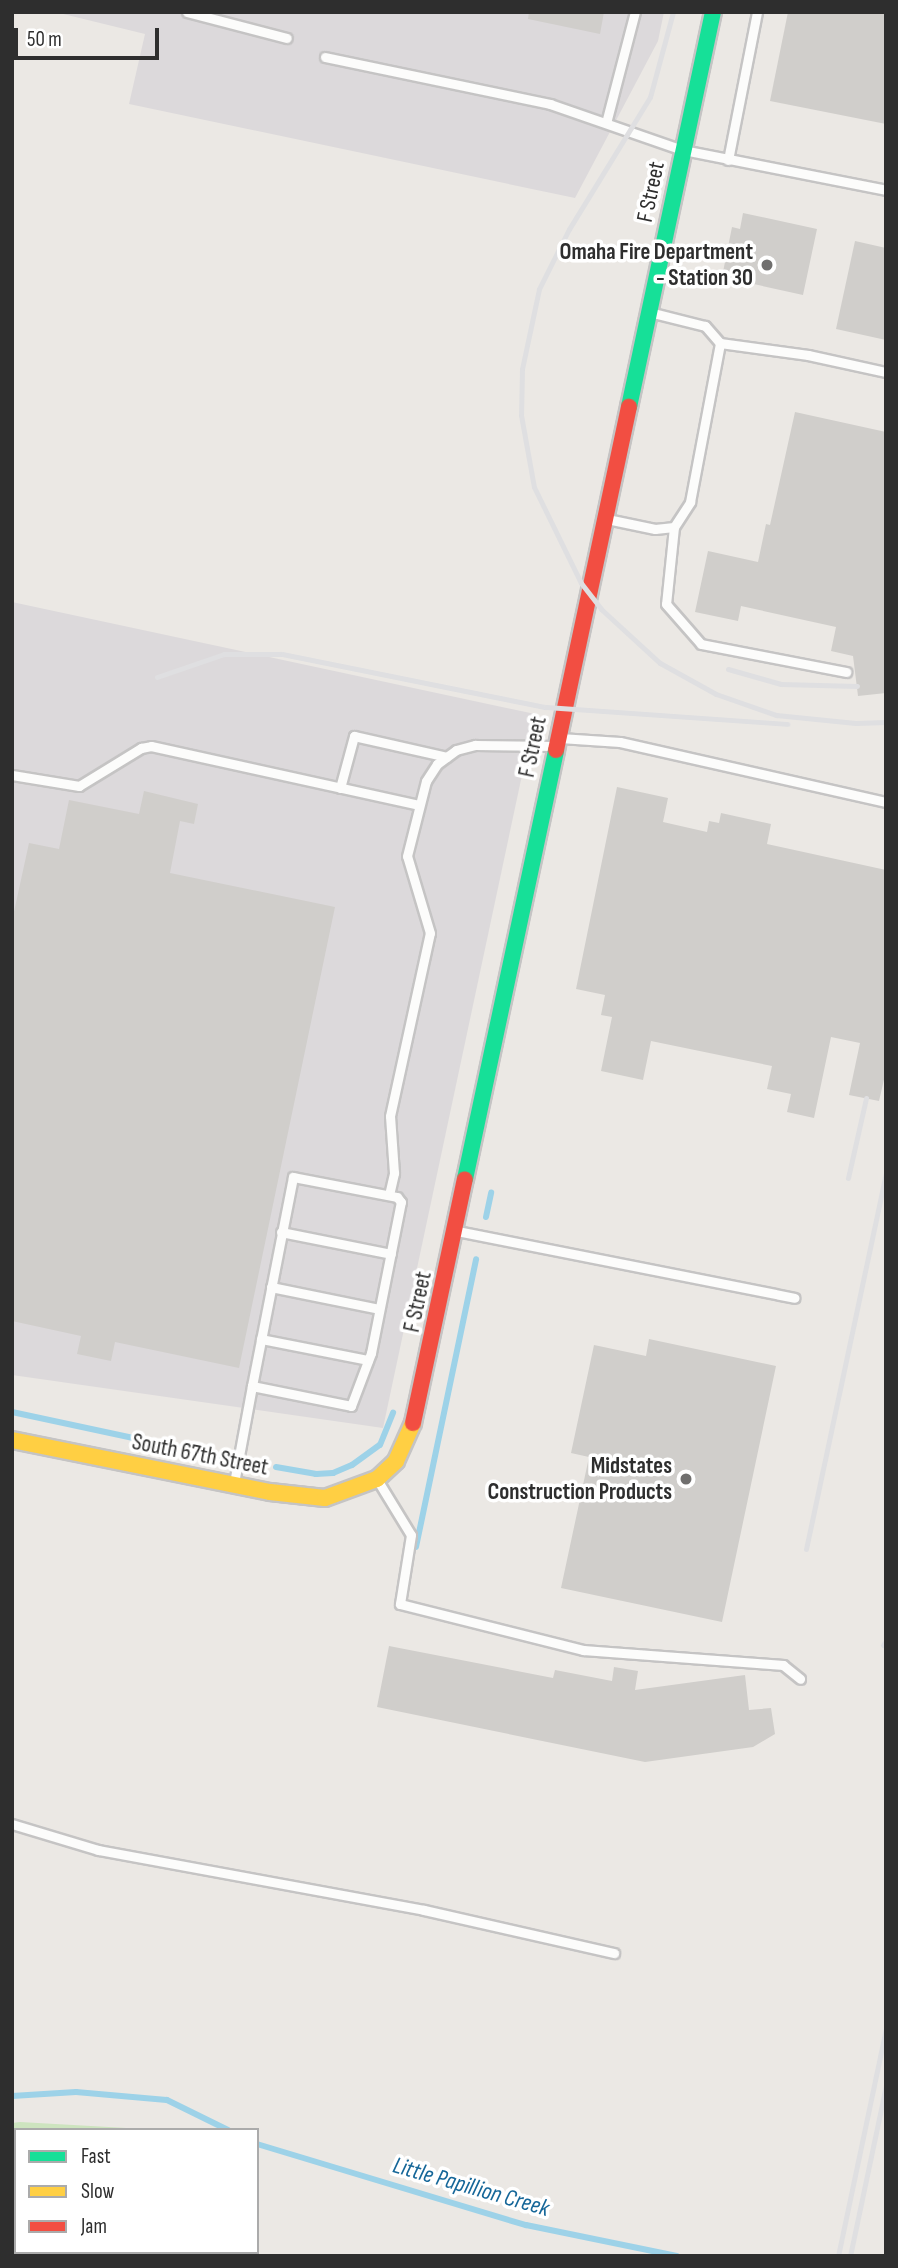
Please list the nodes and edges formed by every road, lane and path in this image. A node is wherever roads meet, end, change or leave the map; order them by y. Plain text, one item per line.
1 (187, 12) edge
2 (635, 12) edge
3 (713, 12) edge
4 (757, 12) edge
5 (287, 38) dead end
6 (325, 57) dead end
7 (606, 123) junction
8 (683, 150) junction
9 (728, 160) junction
10 (886, 190) edge
11 (649, 312) junction
12 (720, 343) junction
13 (886, 372) edge
14 (605, 518) junction
15 (674, 527) junction
16 (846, 672) dead end
17 (557, 742) junction
18 (447, 757) junction
19 (12, 775) edge
20 (340, 788) junction
21 (886, 802) edge
22 (419, 804) junction
23 (390, 1195) junction
24 (456, 1230) junction
25 (281, 1232) junction
26 (391, 1254) junction
27 (271, 1287) junction
28 (794, 1298) dead end
29 (380, 1309) junction
30 (261, 1339) junction
31 (368, 1360) junction
32 (252, 1386) junction
33 (12, 1440) edge
34 (377, 1479) junction
35 (234, 1485) junction
36 (800, 1679) dead end
37 (12, 1824) edge
38 (614, 1953) dead end

1 - 5 lane
2 - 7 lane
3 - 8 street, F Street
4 - 9 lane
6 - 7 lane
7 - 8 lane
8 - 9 lane
8 - 11 street, F Street
9 - 10 lane
11 - 12 lane
11 - 14 street, F Street
12 - 13 lane
12 - 15 lane
14 - 15 lane
14 - 17 street, F Street
15 - 16 lane
17 - 18 lane
17 - 21 lane
17 - 24 street, F Street
18 - 20 lane
18 - 22 lane
19 - 20 lane
20 - 22 lane
22 - 23 lane
23 - 25 lane
23 - 26 lane
24 - 28 lane
24 - 34 street, F Street
25 - 26 lane
25 - 27 lane
26 - 29 lane
27 - 29 lane
27 - 30 lane
29 - 31 lane
30 - 31 lane
30 - 32 lane
31 - 32 lane
32 - 35 lane
33 - 35 street, South 67th Street
34 - 35 street, South 67th Street
34 - 36 lane
37 - 38 lane

